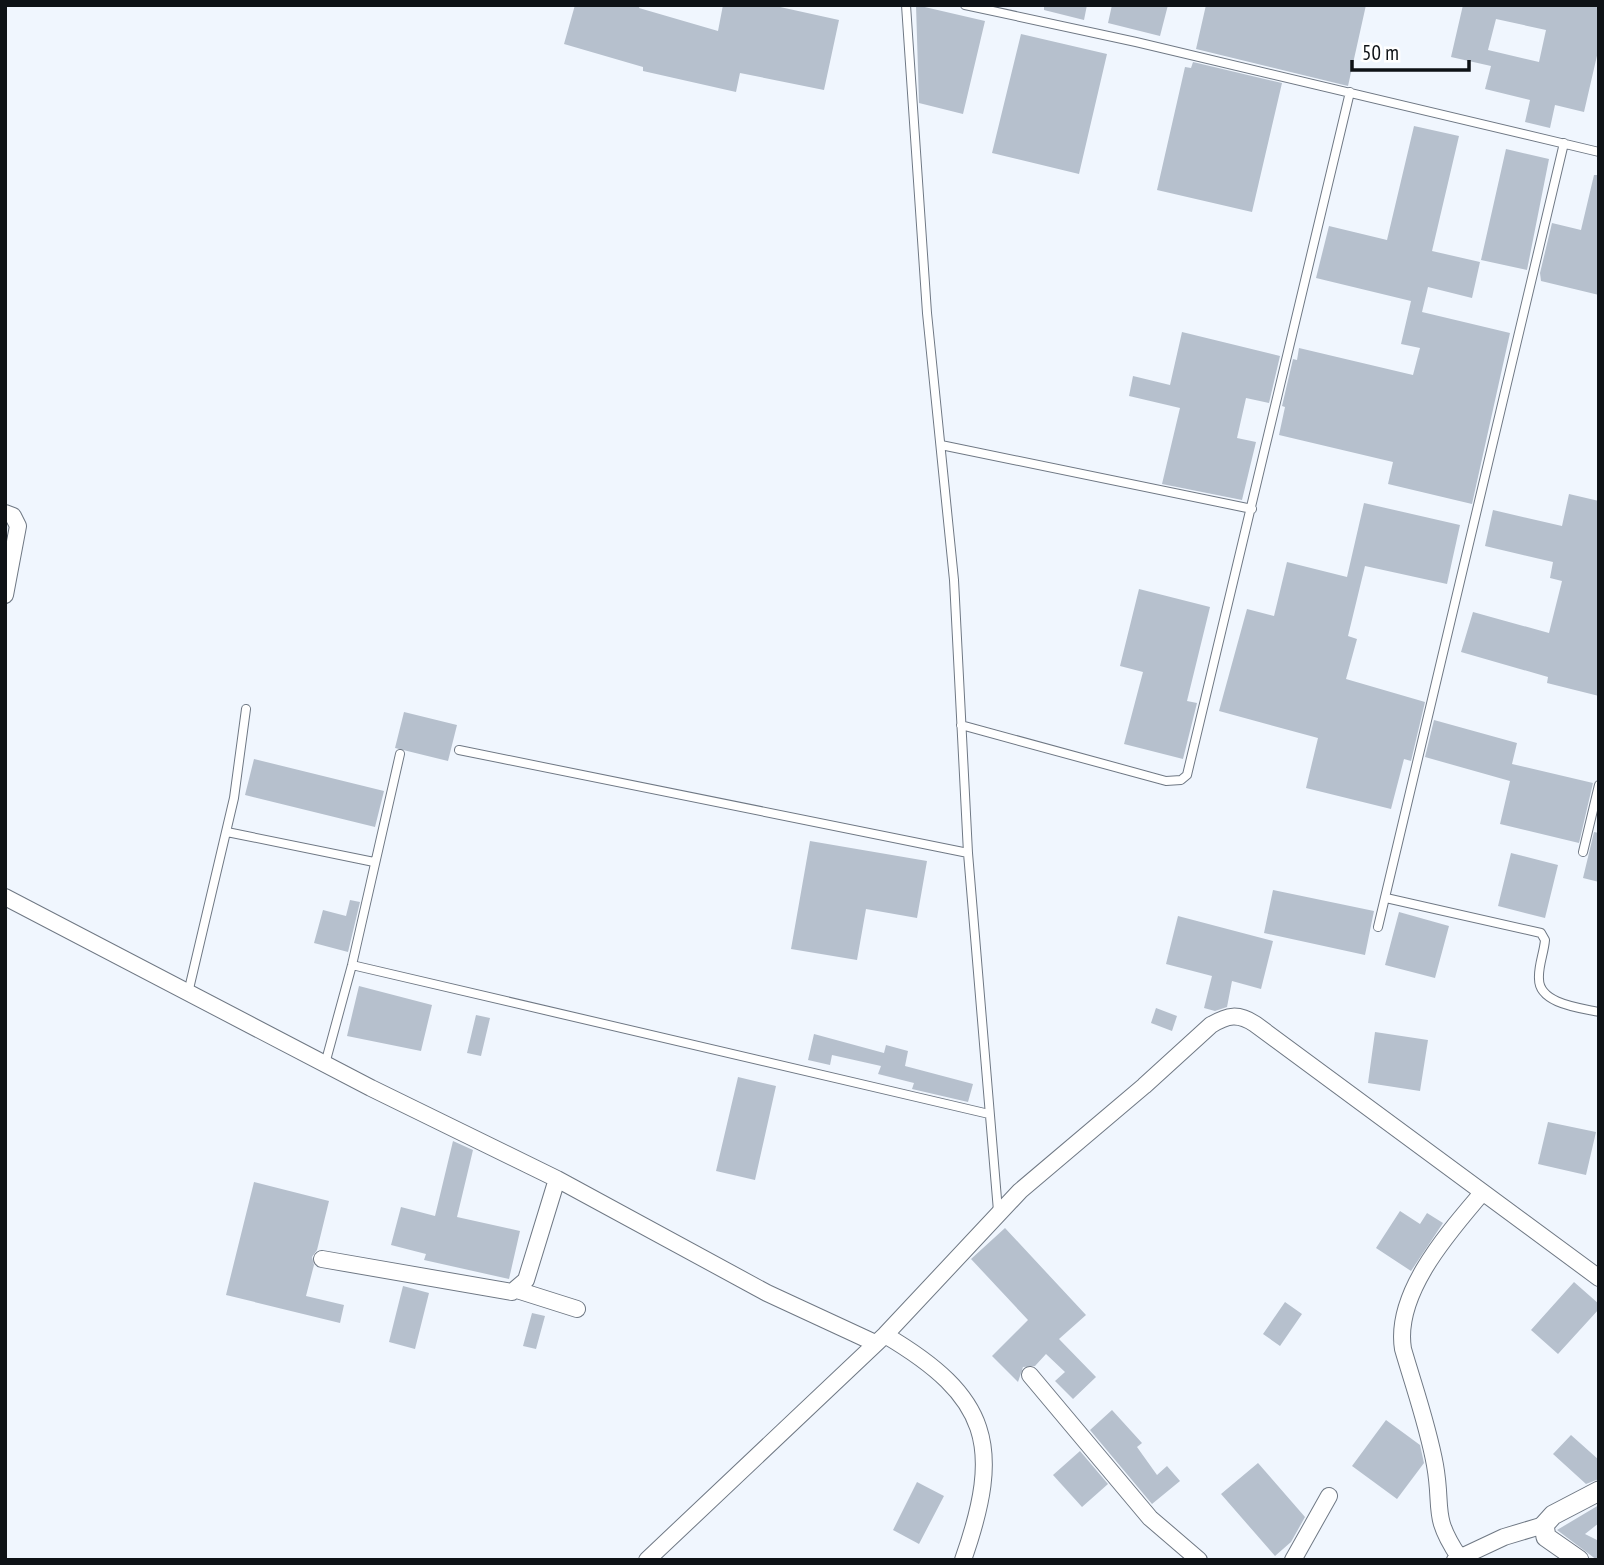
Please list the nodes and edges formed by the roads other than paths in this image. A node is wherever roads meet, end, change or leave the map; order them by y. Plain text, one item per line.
1 (906, 5) edge
2 (965, 5) edge
3 (1350, 92) junction
4 (1564, 143) junction
5 (1599, 152) edge
6 (941, 445) junction
7 (1252, 509) junction
8 (5, 513) edge
9 (5, 595) edge
10 (246, 709) dead end
11 (961, 725) junction
12 (459, 750) dead end
13 (400, 754) dead end
14 (1599, 785) edge
15 (227, 832) junction
16 (1583, 852) dead end
17 (968, 853) junction
18 (374, 862) junction
19 (5, 897) edge
20 (1386, 898) junction
21 (1378, 927) dead end
22 (352, 965) junction
23 (188, 993) junction
24 (1599, 1012) edge
25 (325, 1064) junction
26 (989, 1114) junction
27 (557, 1179) junction
28 (1482, 1193) junction
29 (998, 1212) junction
30 (322, 1259) dead end
31 (1599, 1278) edge
32 (517, 1290) junction
33 (577, 1309) dead end
34 (880, 1339) junction
35 (1030, 1375) dead end
36 (1599, 1491) edge
37 (1329, 1496) dead end
38 (1544, 1525) junction
39 (1457, 1559) edge
40 (647, 1560) edge
41 (963, 1560) edge
42 (1199, 1560) edge
43 (1293, 1560) edge
44 (1579, 1560) edge

1 - 6 lane
2 - 3 lane
3 - 4 lane
3 - 7 lane
4 - 5 lane
4 - 20 lane
6 - 7 lane
6 - 11 lane
7 - 11 lane
8 - 9 street
10 - 15 lane
11 - 17 lane
12 - 17 lane
13 - 18 lane
14 - 16 lane
15 - 18 lane
15 - 23 lane
17 - 26 lane
18 - 22 lane
19 - 23 street
20 - 21 lane
20 - 24 lane
22 - 25 lane
22 - 26 lane
23 - 25 street
25 - 27 street
26 - 29 lane
27 - 32 street
27 - 34 street
28 - 29 street
28 - 31 street
28 - 39 street
29 - 34 street
30 - 32 street
32 - 33 street
34 - 40 street
34 - 41 street
35 - 42 street
36 - 38 street
37 - 43 street
38 - 39 street
38 - 44 street

